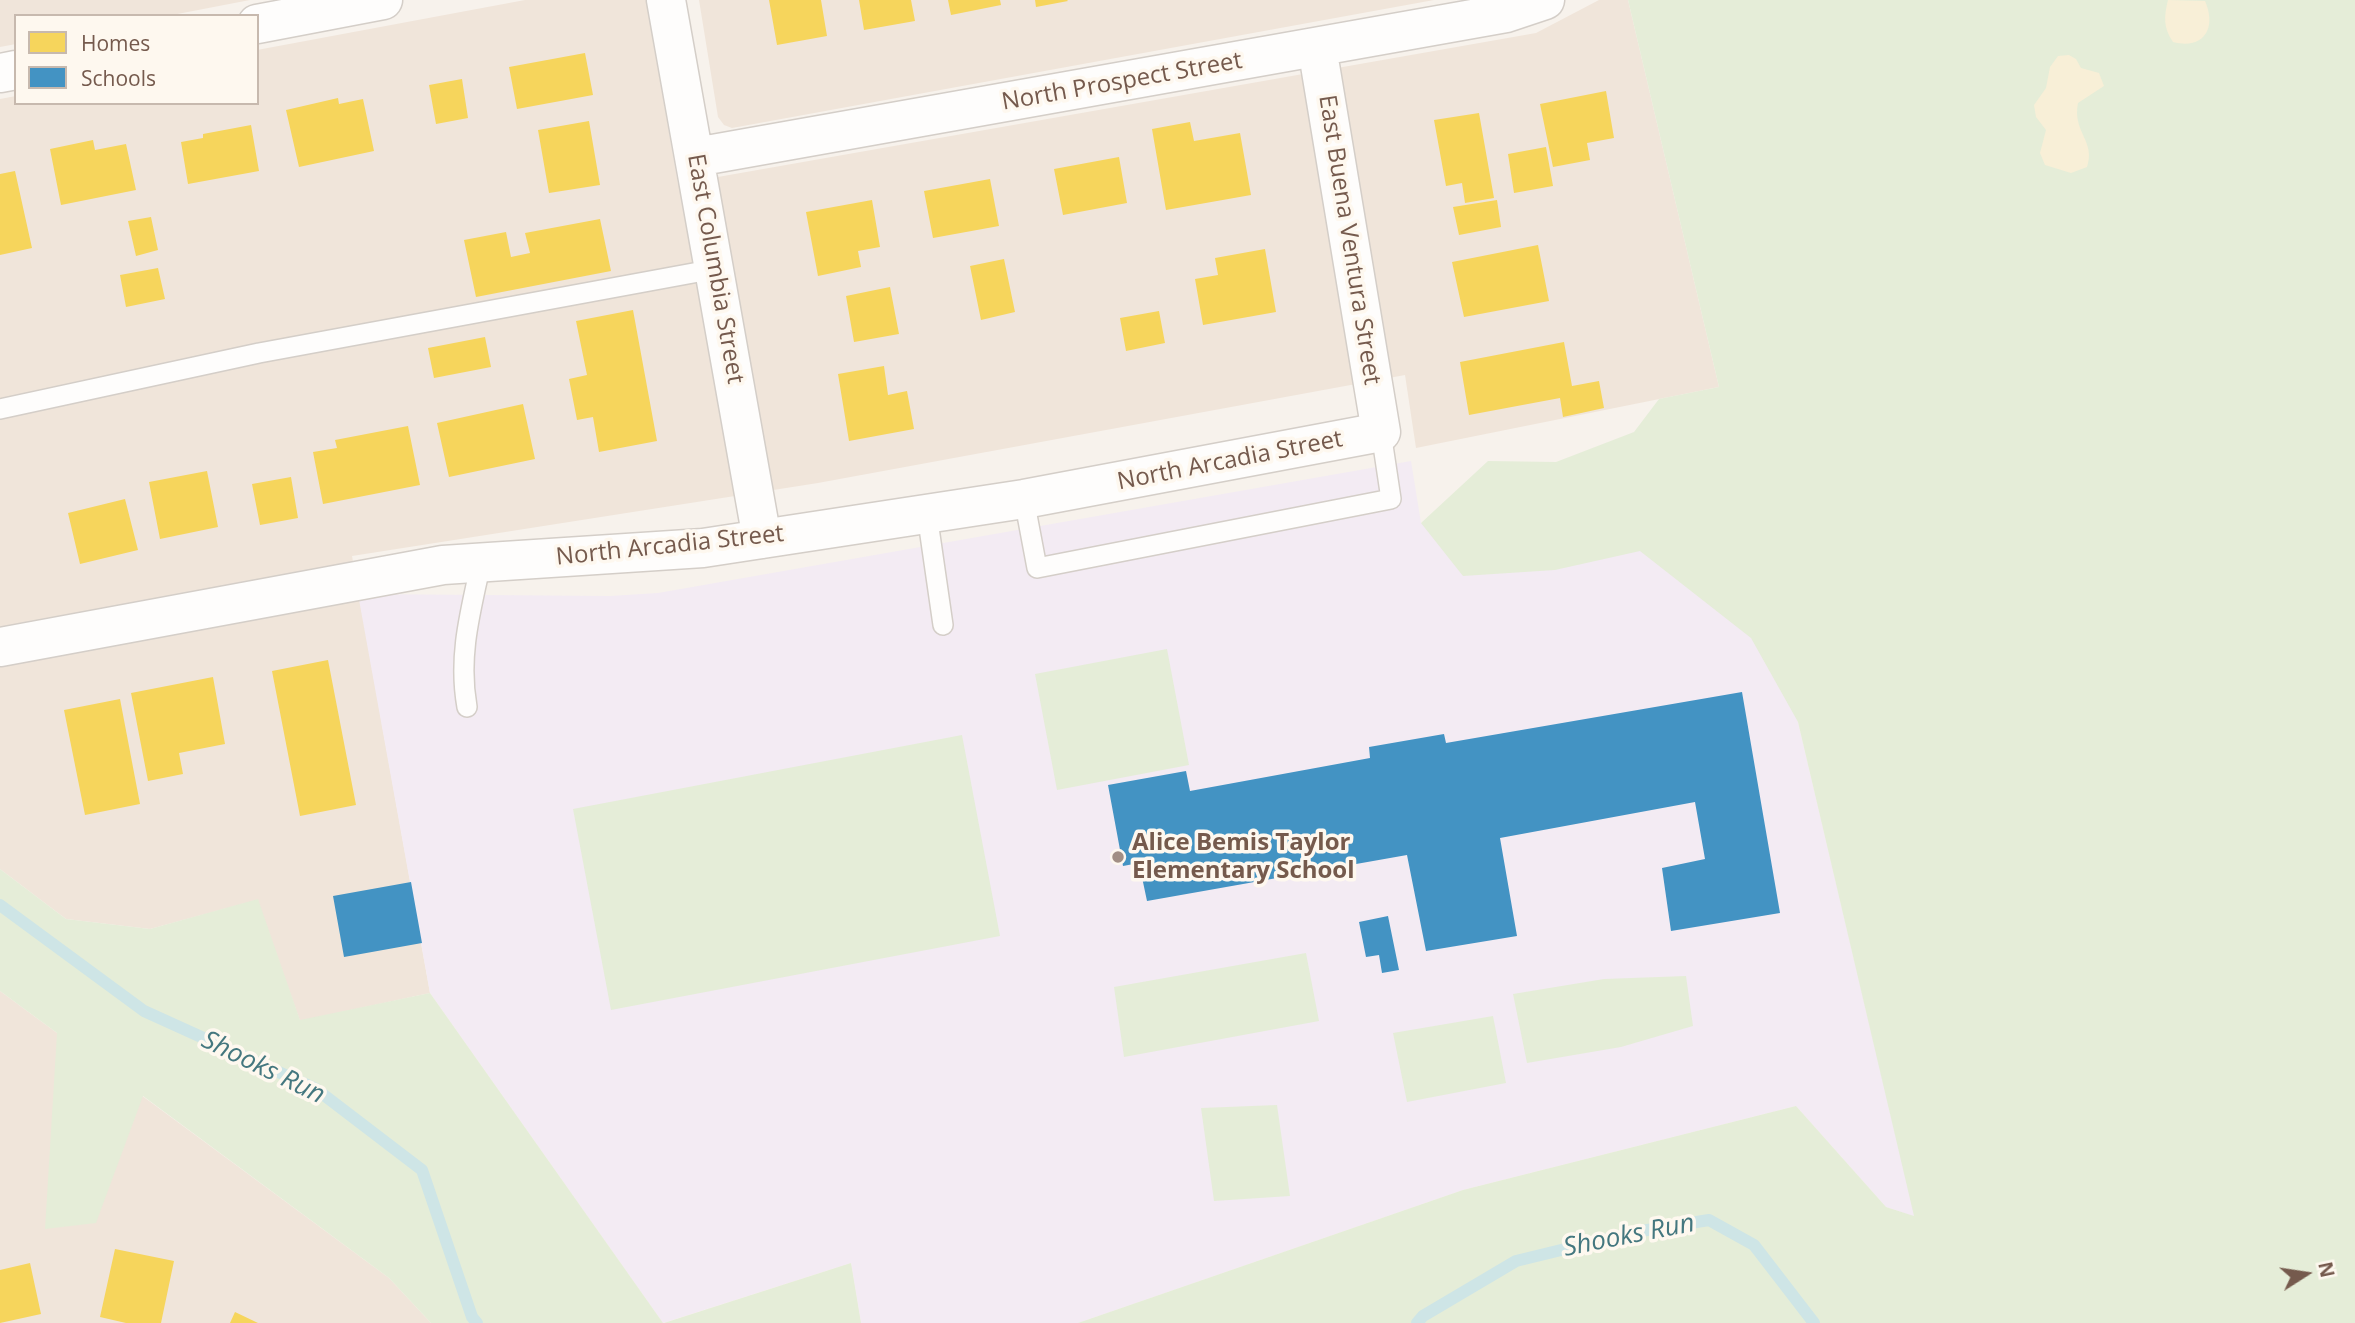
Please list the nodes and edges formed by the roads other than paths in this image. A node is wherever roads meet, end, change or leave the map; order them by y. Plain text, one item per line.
1 (383, 0) edge
2 (666, 0) edge
3 (1545, 0) edge
4 (259, 24) edge
5 (1317, 47) junction
6 (696, 157) junction
7 (715, 269) junction
8 (0, 409) edge
9 (1381, 432) junction
10 (1024, 499) junction
11 (927, 513) junction
12 (762, 539) junction
13 (481, 563) junction
14 (943, 625) dead end
15 (0, 647) edge
16 (467, 707) dead end

1 - 4 street
2 - 6 street, East Columbia Street
3 - 5 street, North Prospect Street
5 - 6 street, North Prospect Street
5 - 9 street, East Buena Ventura Street
6 - 7 street, East Columbia Street
7 - 8 lane
7 - 12 street, East Columbia Street
9 - 10 street, North Arcadia Street
9 - 10 lane
10 - 11 street, North Arcadia Street
11 - 12 street, North Arcadia Street
11 - 14 lane
12 - 13 street, North Arcadia Street
13 - 15 street, North Arcadia Street
13 - 16 lane

